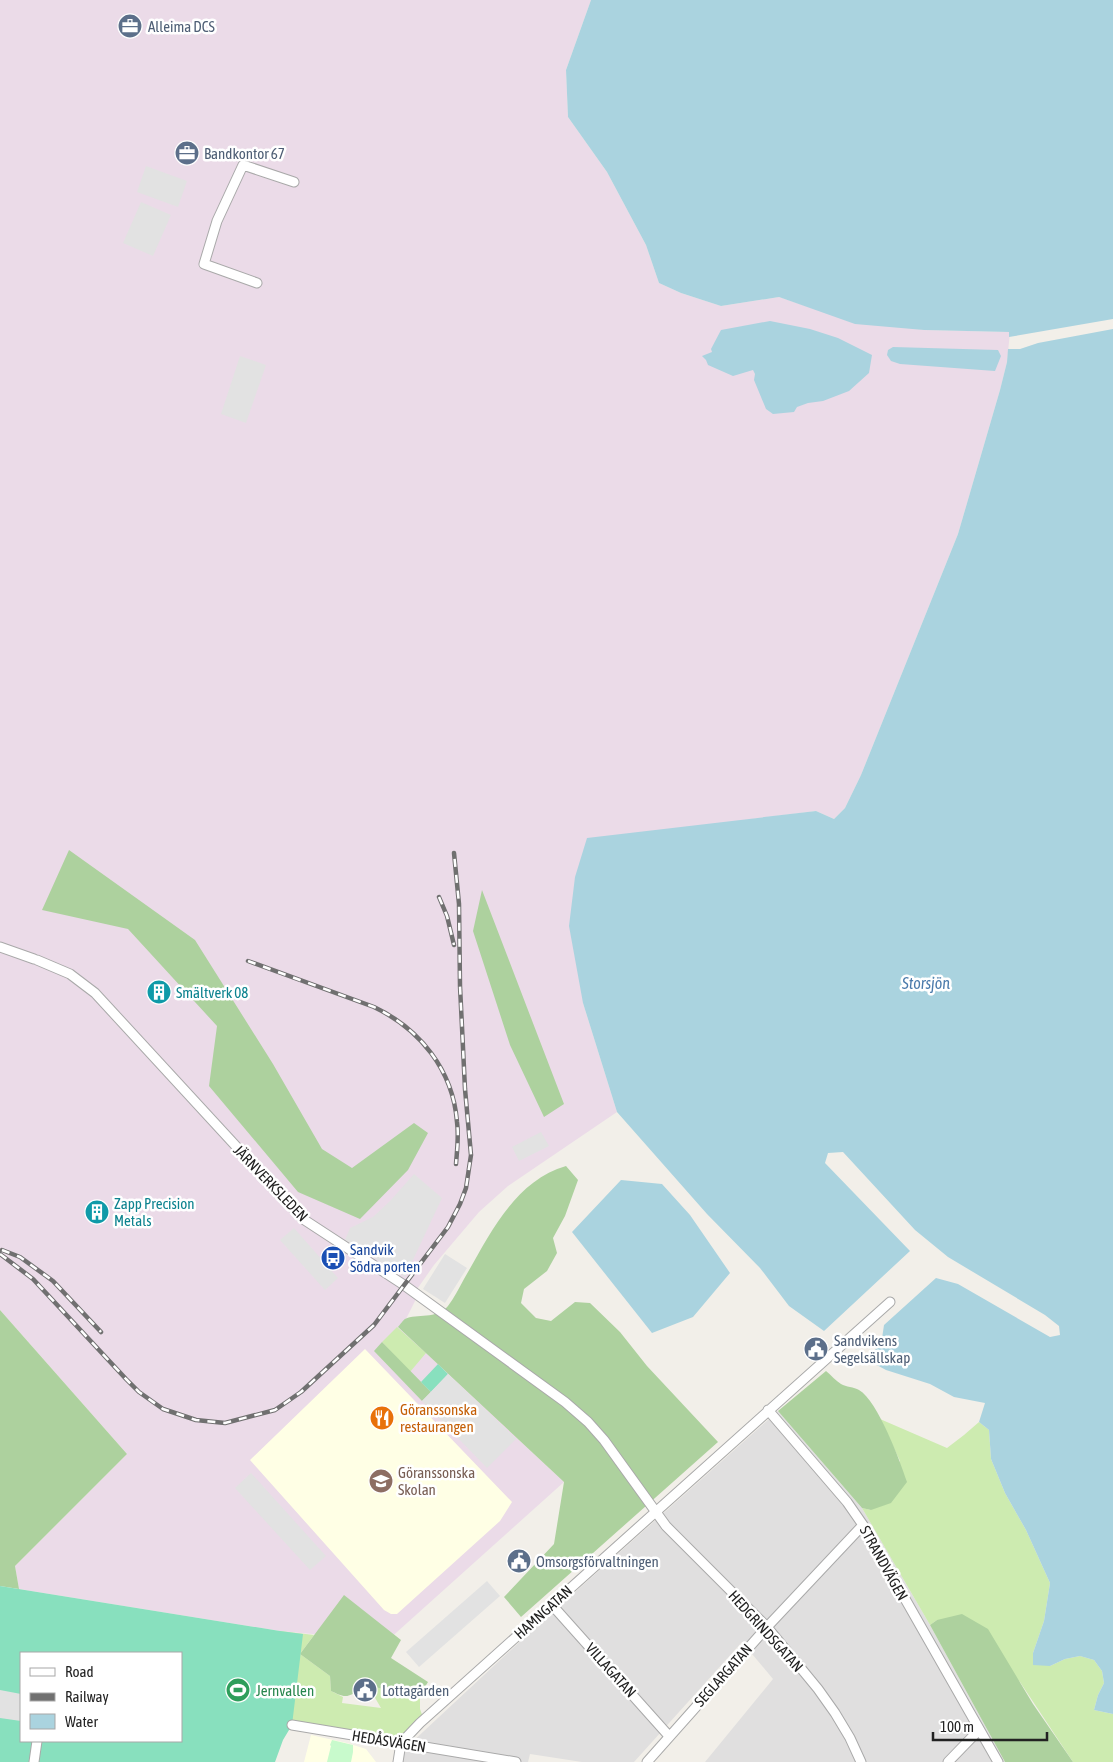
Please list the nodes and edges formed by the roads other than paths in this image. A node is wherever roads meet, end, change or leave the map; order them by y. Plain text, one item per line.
1 (294, 182) dead end
2 (257, 283) dead end
3 (0, 947) edge
4 (890, 1302) dead end
5 (768, 1410) junction
6 (654, 1512) junction
7 (863, 1524) junction
8 (552, 1605) junction
9 (767, 1627) junction
10 (292, 1725) dead end
11 (979, 1730) junction
12 (670, 1736) junction
13 (38, 1742) edge
14 (401, 1744) junction
15 (34, 1762) edge
16 (398, 1762) edge
17 (516, 1762) edge
18 (647, 1762) edge
19 (861, 1762) edge
20 (948, 1762) edge
21 (998, 1762) edge

1 - 2 street
3 - 6 street, JÄRNVERKSLEDEN
4 - 5 street, HAMNGATAN
5 - 6 street, HAMNGATAN
5 - 7 street, STRANDVÄGEN
6 - 8 street, HAMNGATAN
6 - 9 street, HEDGRINDSGATAN
7 - 9 street, SEGLARGATAN
7 - 11 street, STRANDVÄGEN
8 - 12 street, VILLAGATAN
8 - 14 street, HAMNGATAN
9 - 12 street, SEGLARGATAN
9 - 19 street, HEDGRINDSGATAN
10 - 14 street, HEDÅSVÄGEN
11 - 20 street
11 - 21 street, STRANDVÄGEN
12 - 18 street, SEGLARGATAN
13 - 15 street
14 - 16 street
14 - 17 street, HEDÅSVÄGEN

